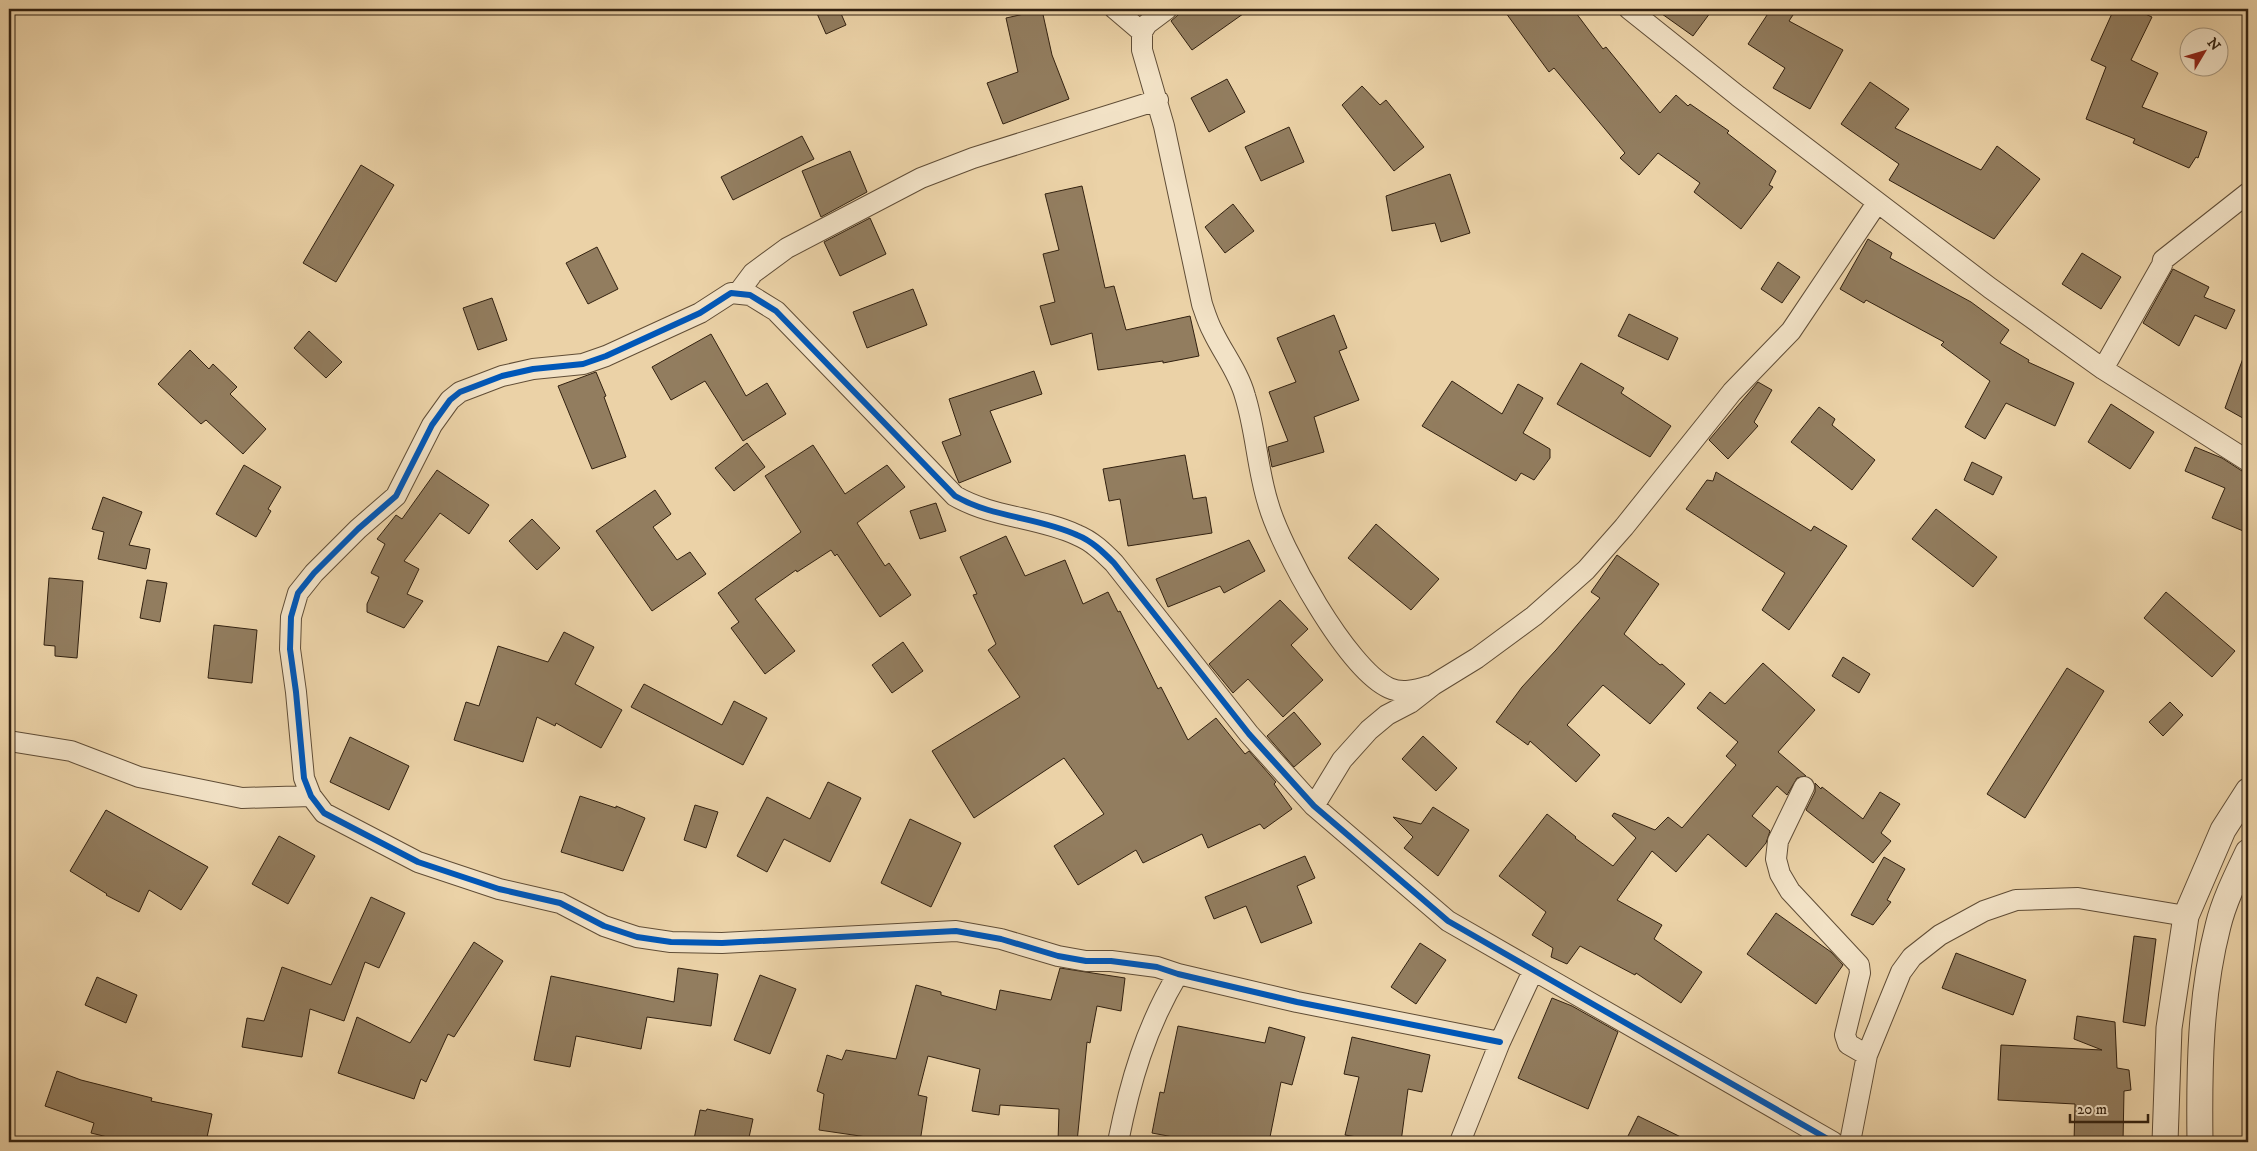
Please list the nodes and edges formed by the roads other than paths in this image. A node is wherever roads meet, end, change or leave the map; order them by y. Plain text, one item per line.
1 (1115, 9) edge
2 (1167, 9) edge
3 (1629, 9) edge
4 (1142, 32) junction
5 (1158, 100) junction
6 (2248, 193) edge
7 (1877, 202) junction
8 (738, 292) junction
9 (2103, 369) junction
10 (2248, 461) edge
11 (1433, 684) junction
12 (9, 741) edge
13 (1804, 787) dead end
14 (2248, 791) edge
15 (311, 796) junction
16 (1314, 806) junction
17 (2248, 852) edge
18 (2186, 916) junction
19 (1533, 971) junction
20 (1178, 974) junction
21 (1500, 1042) junction
22 (1867, 1055) junction
23 (1118, 1142) edge
24 (1460, 1142) edge
25 (1833, 1142) edge
26 (1850, 1142) edge
27 (2165, 1142) edge
28 (2200, 1142) edge

1 - 4 street
2 - 4 street
3 - 7 street
4 - 5 street
5 - 8 street
5 - 11 street
6 - 9 street
7 - 9 street
7 - 11 street
8 - 15 street
8 - 16 street
9 - 10 street
11 - 16 street
12 - 15 street
13 - 22 street
14 - 18 street
15 - 20 street
16 - 19 street
17 - 28 street
18 - 22 street
18 - 27 street
19 - 21 street
19 - 25 street
20 - 21 street
20 - 23 street
21 - 24 street
22 - 26 street

